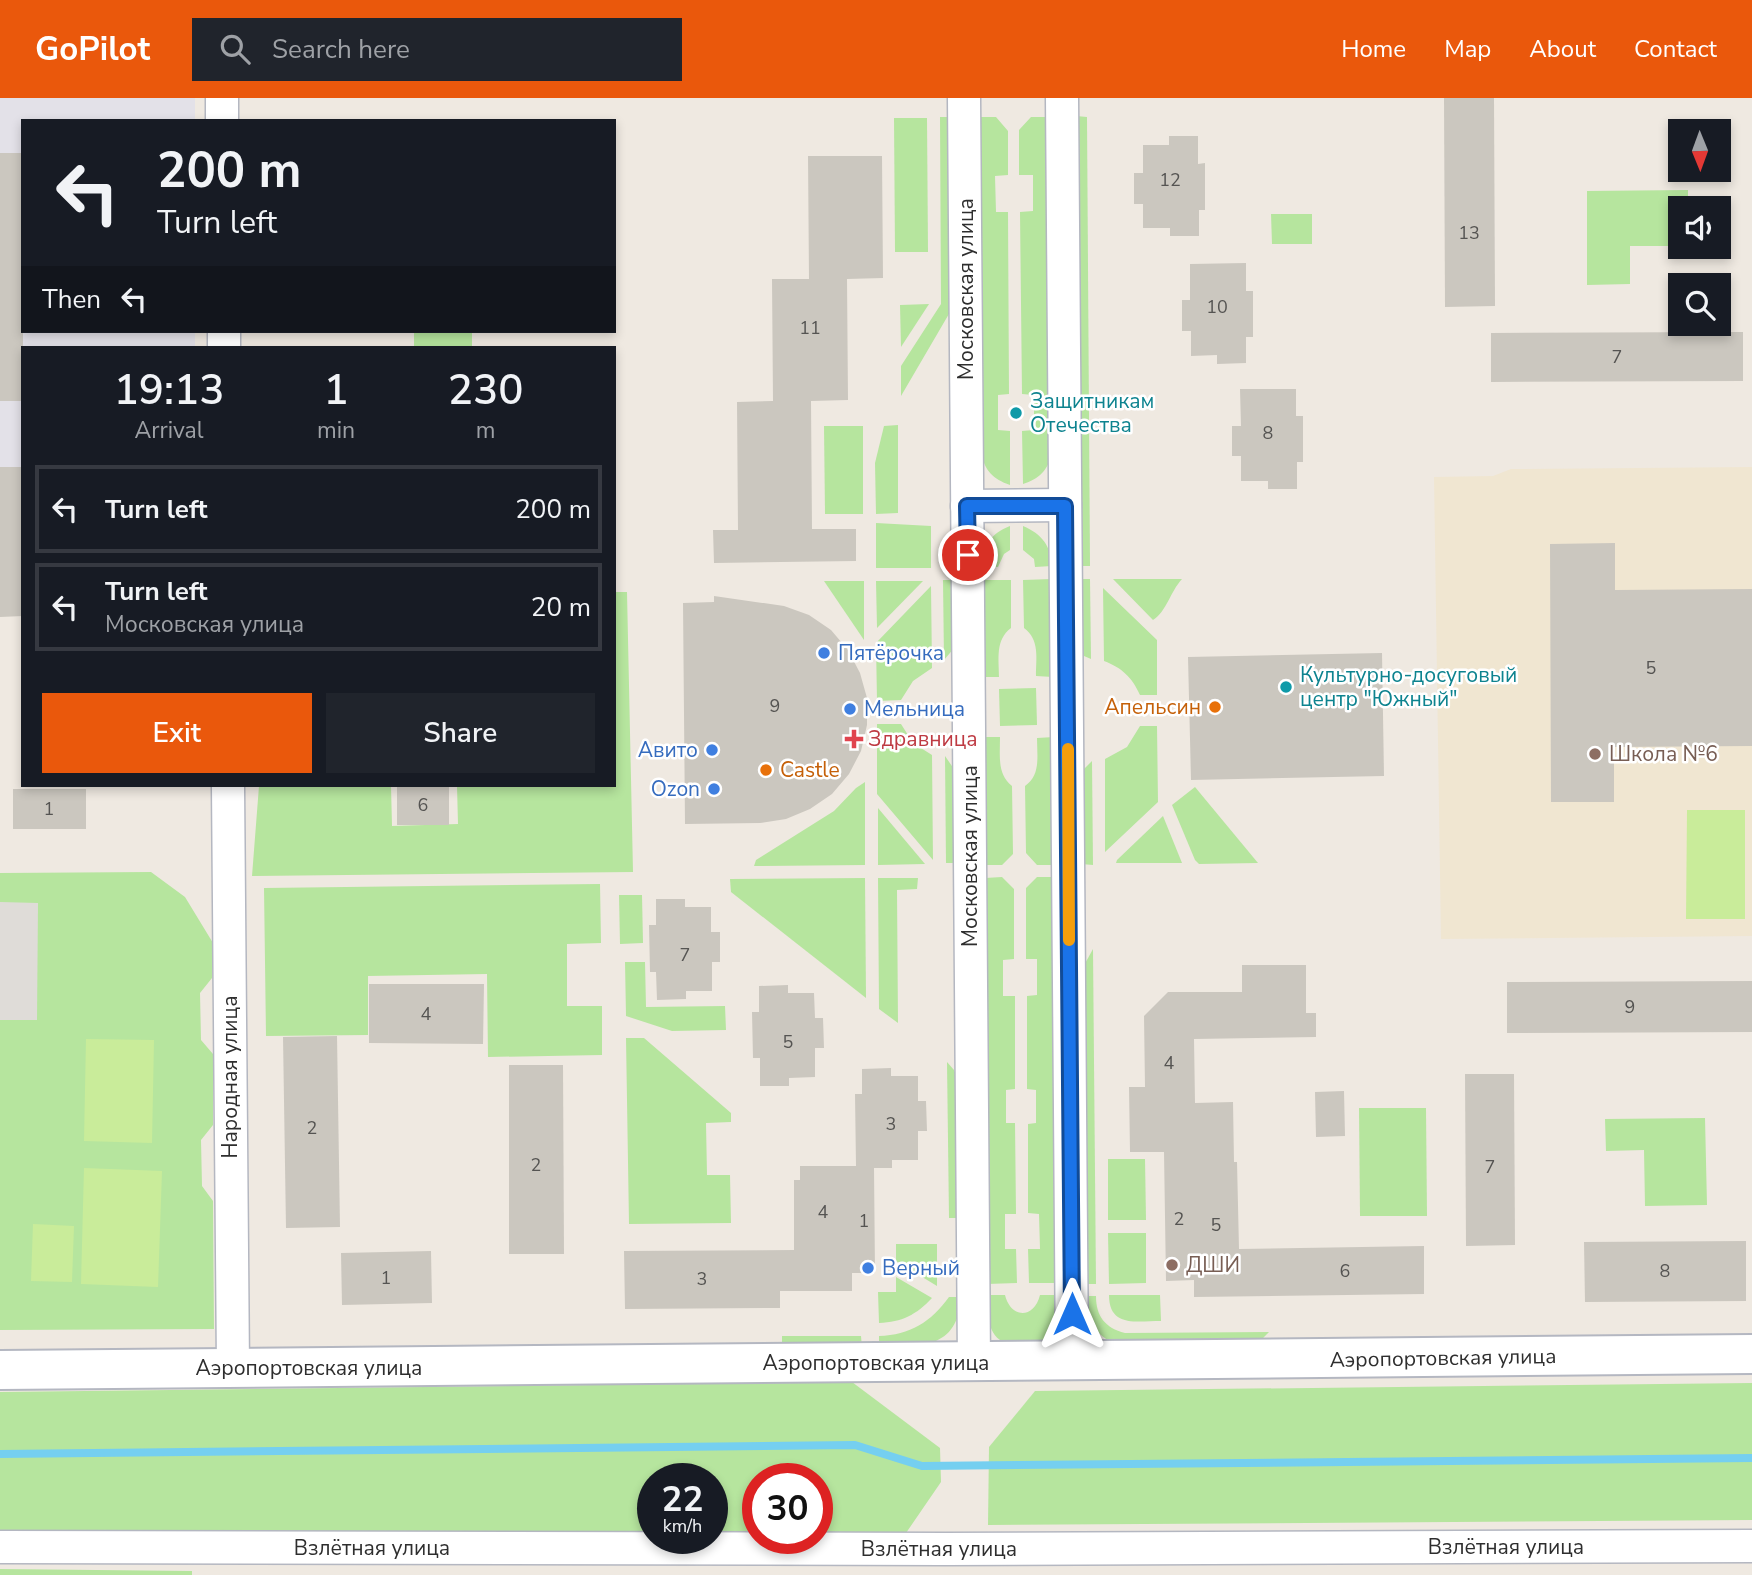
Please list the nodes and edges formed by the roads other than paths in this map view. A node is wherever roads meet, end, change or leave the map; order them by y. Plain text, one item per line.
1 (222, 98) edge
2 (964, 98) edge
3 (1062, 98) edge
4 (222, 119) edge
5 (967, 506) junction
6 (1065, 506) junction
7 (228, 787) edge
8 (1752, 1354) edge
9 (1072, 1362) junction
10 (974, 1363) junction
11 (233, 1368) junction
12 (0, 1370) edge
13 (1752, 1546) edge
14 (0, 1547) edge
15 (978, 1562) edge

1 - 4 street
2 - 5 street, Московская улица
3 - 6 street
5 - 6 street
5 - 10 street, Московская улица
6 - 9 street
7 - 11 street, Народная улица
8 - 9 street, Аэропортовская улица
9 - 10 street, Аэропортовская улица
10 - 11 street, Аэропортовская улица
11 - 12 street, Аэропортовская улица
13 - 15 street, Взлётная улица
14 - 15 street, Взлётная улица

